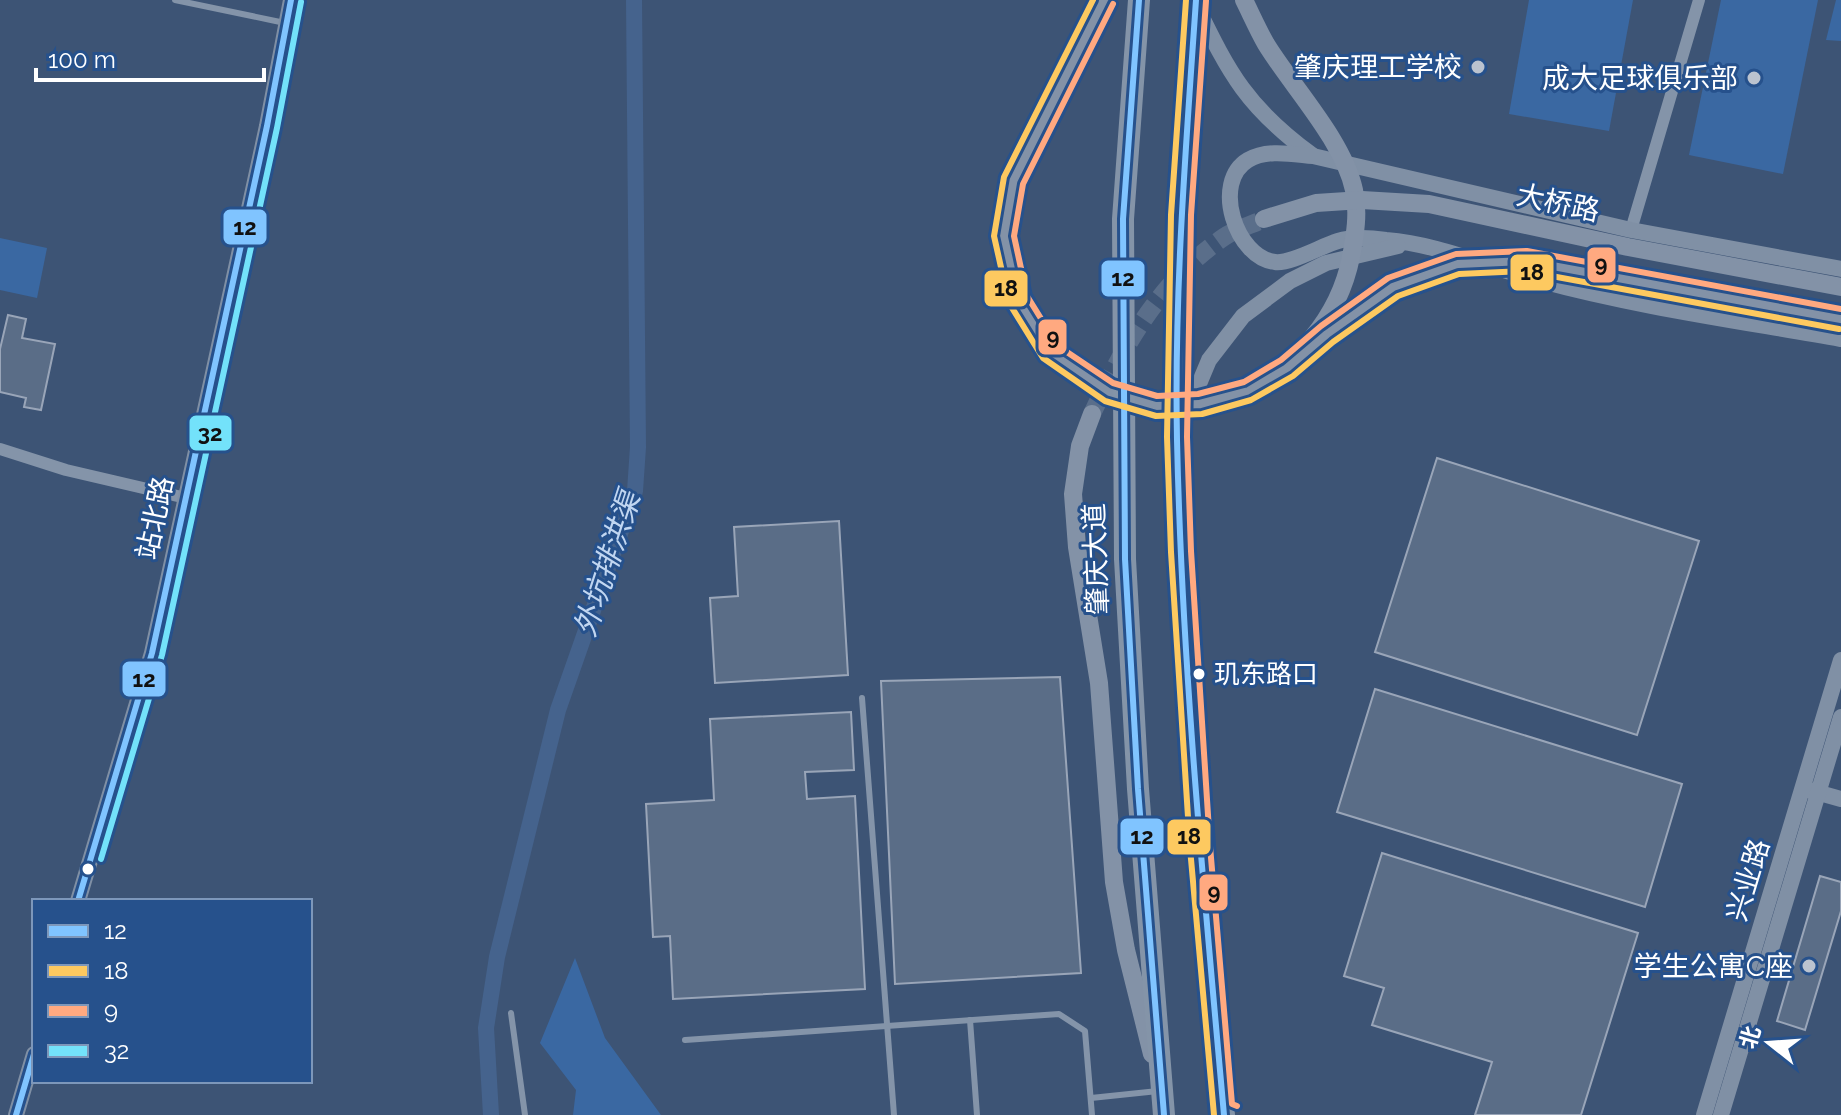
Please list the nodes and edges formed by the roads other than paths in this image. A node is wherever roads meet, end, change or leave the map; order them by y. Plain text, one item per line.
1 (175, 0) edge
2 (291, 0) edge
3 (1104, 0) edge
4 (1139, 0) edge
5 (1244, 0) edge
6 (1699, 0) edge
7 (1196, 2) edge
8 (287, 23) junction
9 (1313, 156) junction
10 (1264, 219) tunnel mouth
11 (1631, 230) junction
12 (1412, 243) junction
13 (1841, 269) edge
14 (1841, 287) edge
15 (1841, 319) edge
16 (1841, 339) edge
17 (1287, 368) junction
18 (1092, 414) tunnel mouth
19 (1177, 437) junction
20 (0, 449) edge
21 (186, 498) junction
22 (1841, 660) edge
23 (862, 698) dead end
24 (1841, 717) edge
25 (1813, 783) junction
26 (1841, 783) edge
27 (1841, 799) edge
28 (79, 899) edge
29 (511, 1013) dead end
30 (970, 1020) junction
31 (887, 1026) junction
32 (685, 1040) dead end
33 (32, 1061) edge
34 (1161, 1091) junction
35 (1091, 1098) junction
36 (1226, 1113) edge
37 (16, 1115) edge
38 (525, 1115) edge
39 (894, 1115) edge
40 (977, 1115) edge
41 (1092, 1115) edge
42 (1164, 1115) edge
43 (1704, 1115) edge
44 (1721, 1115) edge

1 - 8 lane
2 - 8 street, 站北路
3 - 17 main road
4 - 34 highway, 肇庆大道
5 - 17 main road
6 - 11 street
7 - 9 street
7 - 19 highway
8 - 21 street, 站北路
9 - 11 street
9 - 12 street
10 - 14 main road, 大桥路
11 - 13 street
12 - 16 street
12 - 19 street
15 - 17 main road
18 - 34 main road
19 - 36 highway
20 - 21 street
21 - 28 street, 站北路
22 - 25 street, 兴业路
23 - 31 lane
24 - 25 street, 兴业路
25 - 26 street
25 - 27 street
25 - 43 street, 兴业路
25 - 44 street, 兴业路
29 - 38 lane
30 - 31 lane
30 - 35 lane
30 - 40 lane
31 - 32 lane
31 - 39 lane
33 - 37 street
34 - 35 lane
34 - 42 highway, 肇庆大道
35 - 41 lane

